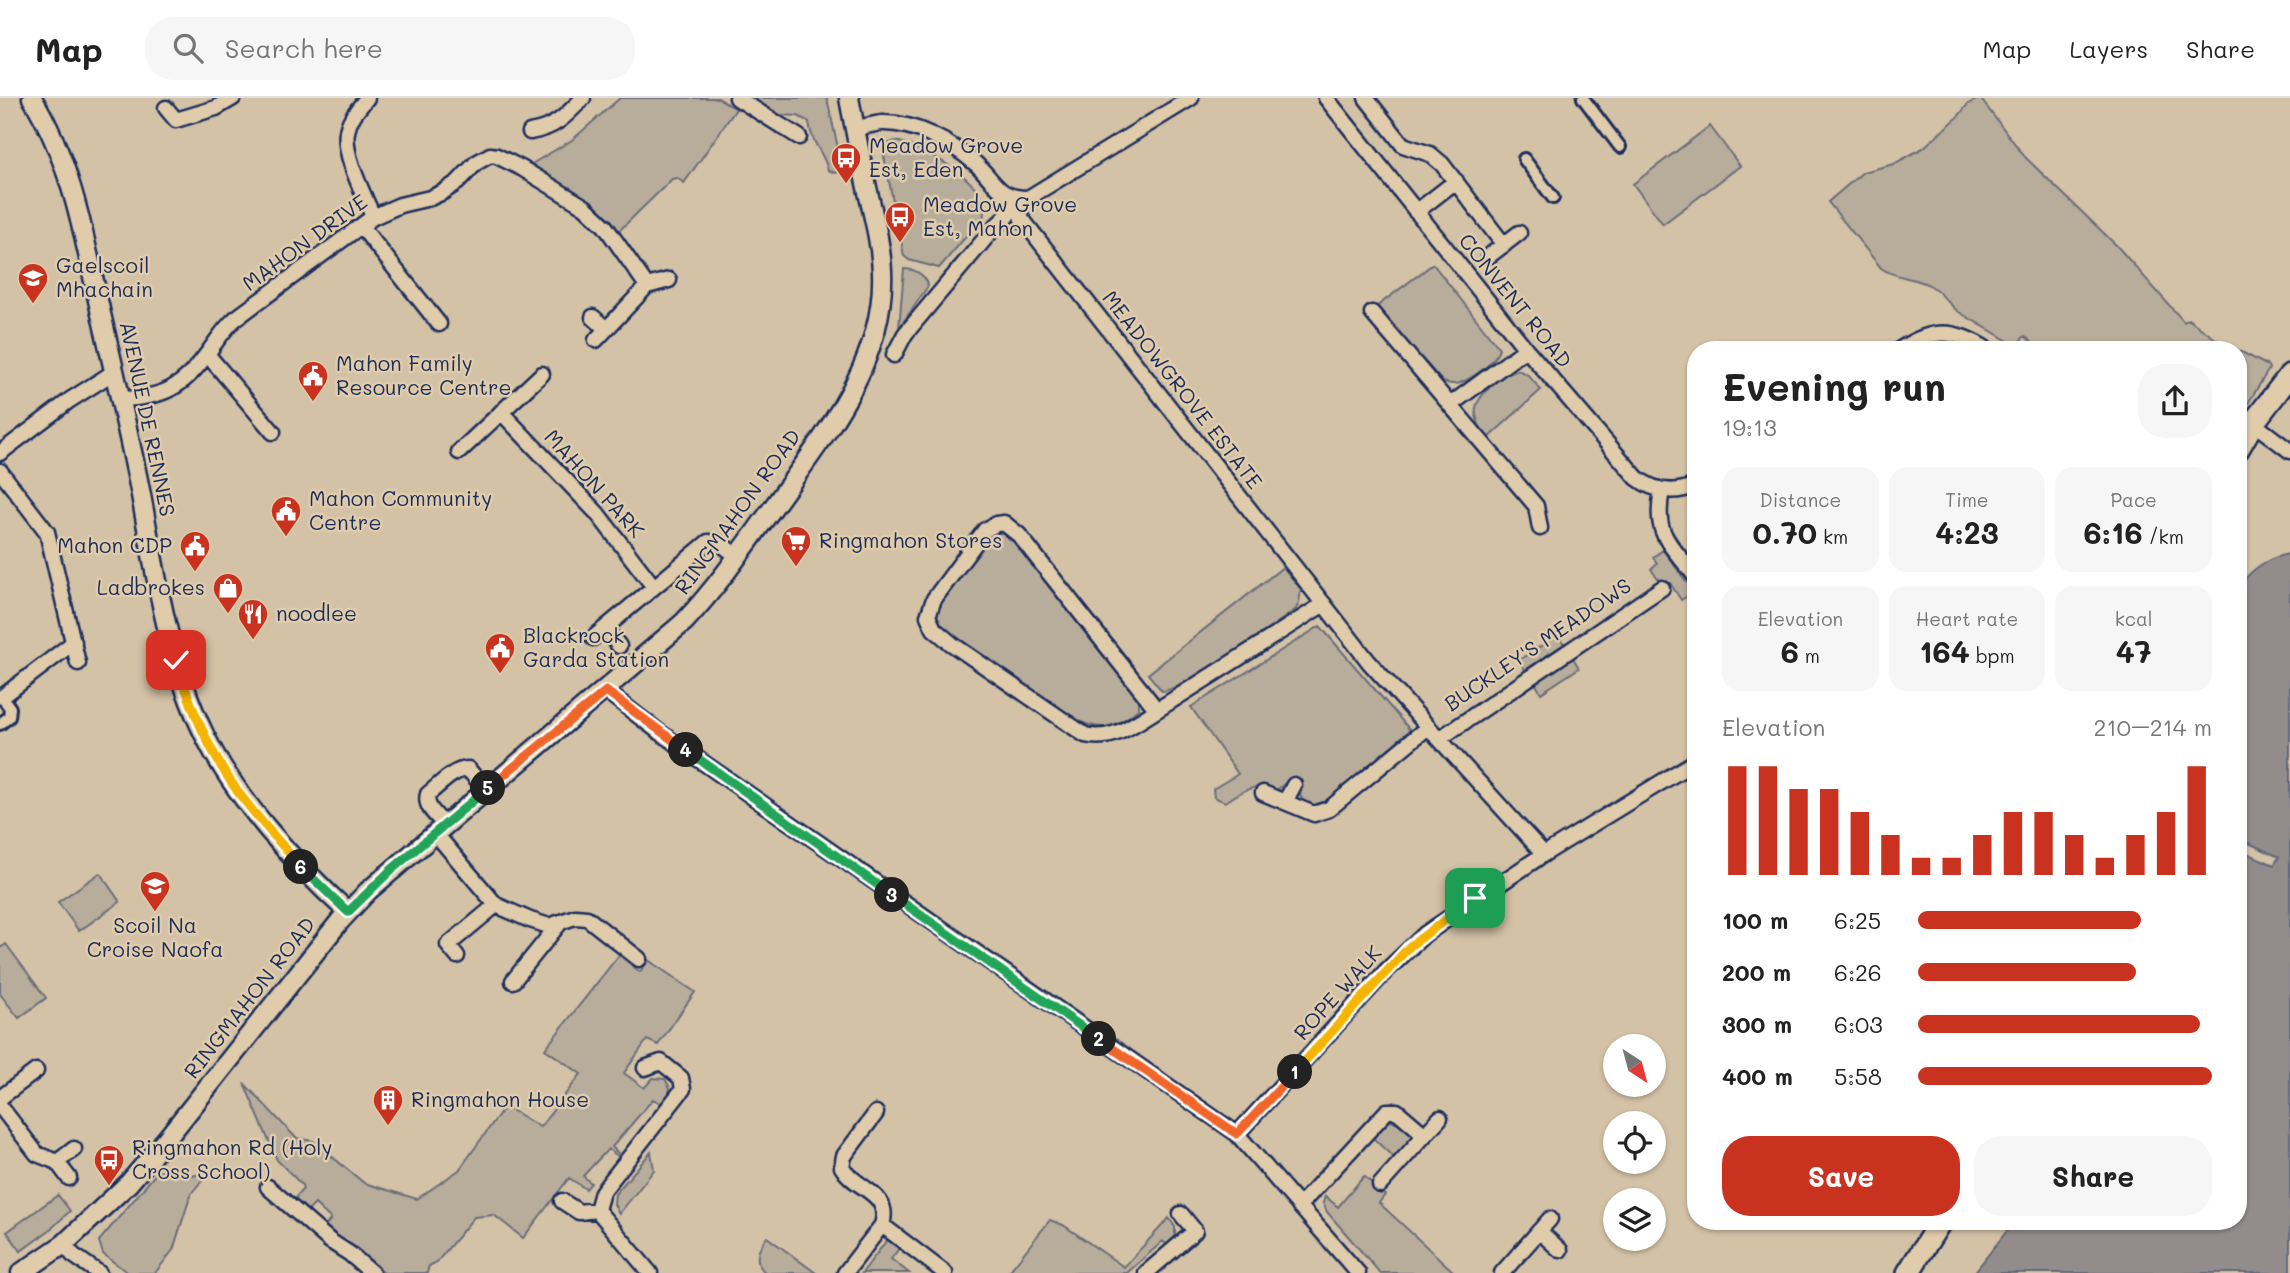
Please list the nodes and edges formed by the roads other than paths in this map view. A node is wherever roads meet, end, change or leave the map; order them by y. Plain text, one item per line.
1 (32, 98) edge
2 (233, 98) edge
3 (367, 98) edge
4 (583, 98) edge
5 (737, 98) edge
6 (849, 98) edge
7 (1191, 98) edge
8 (1325, 98) edge
9 (1366, 98) edge
10 (1583, 98) edge
11 (166, 108) dead end
12 (855, 128) junction
13 (530, 132) dead end
14 (799, 137) dead end
15 (1620, 147) dead end
16 (1524, 159) dead end
17 (1456, 181) junction
18 (1015, 198) junction
19 (1553, 198) dead end
20 (1416, 212) junction
21 (367, 221) junction
22 (1519, 233) dead end
23 (1504, 245) junction
24 (1489, 256) dead end
25 (669, 280) dead end
26 (647, 286) junction
27 (1372, 313) dead end
28 (593, 317) dead end
29 (439, 324) dead end
30 (1913, 341) edge
31 (1973, 341) edge
32 (1526, 349) junction
33 (207, 354) junction
34 (894, 355) dead end
35 (114, 372) junction
36 (542, 374) dead end
37 (2290, 375) edge
38 (121, 398) junction
39 (1450, 405) junction
40 (501, 412) junction
41 (2253, 423) junction
42 (273, 432) dead end
43 (2247, 433) edge
44 (2290, 451) edge
45 (459, 452) dead end
46 (0, 453) edge
47 (0, 471) edge
48 (1687, 488) edge
49 (1662, 490) junction
50 (1540, 528) dead end
51 (738, 557) junction
52 (1687, 565) edge
53 (654, 587) junction
54 (1662, 588) dead end
55 (1324, 604) junction
56 (604, 628) junction
57 (593, 638) dead end
58 (74, 642) junction
59 (619, 646) dead end
60 (78, 663) dead end
61 (606, 691) junction
62 (2, 697) joint
63 (1157, 710) junction
64 (0, 724) edge
65 (1428, 727) junction
66 (1439, 739) junction
67 (1687, 767) edge
68 (1294, 785) dead end
69 (486, 790) junction
70 (1263, 793) dead end
71 (1285, 802) junction
72 (440, 829) junction
73 (1544, 854) junction
74 (496, 905) junction
75 (348, 912) junction
76 (559, 924) junction
77 (453, 951) dead end
78 (639, 959) dead end
79 (513, 981) dead end
80 (645, 1068) dead end
81 (36, 1071) dead end
82 (0, 1098) edge
83 (0, 1106) edge
84 (876, 1113) dead end
85 (1440, 1118) dead end
86 (1237, 1134) junction
87 (1425, 1136) junction
88 (74, 1149) dead end
89 (57, 1162) junction
90 (69, 1178) dead end
91 (1380, 1185) dead end
92 (268, 1187) dead end
93 (562, 1201) dead end
94 (1299, 1206) junction
95 (597, 1210) junction
96 (1181, 1214) dead end
97 (1550, 1219) dead end
98 (882, 1225) junction
99 (1935, 1230) edge
100 (1539, 1231) junction
101 (64, 1244) junction
102 (1560, 1250) dead end
103 (21, 1273) edge
104 (99, 1273) edge
105 (372, 1273) edge
106 (650, 1273) edge
107 (845, 1273) edge
108 (945, 1273) edge
109 (1146, 1273) edge
110 (1359, 1273) edge
111 (1502, 1273) edge
112 (1908, 1273) edge

1 - 35 street, AVENUE DE RENNES
2 - 11 street
3 - 21 street
4 - 13 street
5 - 14 street
6 - 12 street, RINGMAHON ROAD
7 - 18 street
8 - 20 street, CONVENT ROAD
9 - 17 street
10 - 15 street
12 - 18 street
12 - 51 street, RINGMAHON ROAD
16 - 19 street
17 - 20 street
17 - 23 street
18 - 34 street
18 - 55 street, MEADOWGROVE ESTATE
20 - 32 street, CONVENT ROAD
21 - 26 street, MAHON DRIVE
21 - 29 street
21 - 33 street, MAHON DRIVE
22 - 23 street
23 - 24 street
25 - 26 street
26 - 28 street
27 - 39 street
30 - 31 street
32 - 39 street
32 - 49 street, CONVENT ROAD
33 - 38 street, MAHON DRIVE
33 - 42 street
35 - 38 street, AVENUE DE RENNES
35 - 46 street
36 - 40 street
37 - 41 main road
38 - 75 street, AVENUE DE RENNES
39 - 50 street
40 - 45 street
40 - 53 street, MAHON PARK
41 - 43 main road
41 - 44 street
47 - 58 street
48 - 49 street
49 - 52 street
51 - 53 street
51 - 61 street, RINGMAHON ROAD
53 - 56 street
54 - 66 street, BUCKLEY'S MEADOWS
55 - 63 street
55 - 65 street, MEADOWGROVE ESTATE
56 - 57 street
56 - 59 street
58 - 60 street
58 - 62 street
61 - 69 street, RINGMAHON ROAD
61 - 86 street
62 - 64 street
63 - 63 street
65 - 66 street, MEADOWGROVE ESTATE
65 - 71 street, BUCKLEY'S MEADOWS
66 - 73 street, MEADOWGROVE ESTATE
67 - 73 street, ROPE WALK
68 - 71 street
69 - 72 street, RINGMAHON ROAD
69 - 72 street
70 - 71 street, BUCKLEY'S MEADOWS
72 - 74 street
72 - 75 street, RINGMAHON ROAD
73 - 86 street, ROPE WALK
74 - 76 street
74 - 77 street
75 - 101 street, RINGMAHON ROAD
76 - 78 street
76 - 79 street
80 - 95 street
81 - 82 street
83 - 89 street
84 - 98 street
85 - 87 street
86 - 94 street
87 - 91 street
87 - 94 street
88 - 89 street
89 - 90 street
92 - 105 street
93 - 95 street
94 - 110 street
95 - 106 street
96 - 109 street
97 - 100 street
98 - 107 street
98 - 108 street
99 - 112 main road
100 - 102 street
100 - 111 street
101 - 103 street, RINGMAHON ROAD
101 - 104 street

